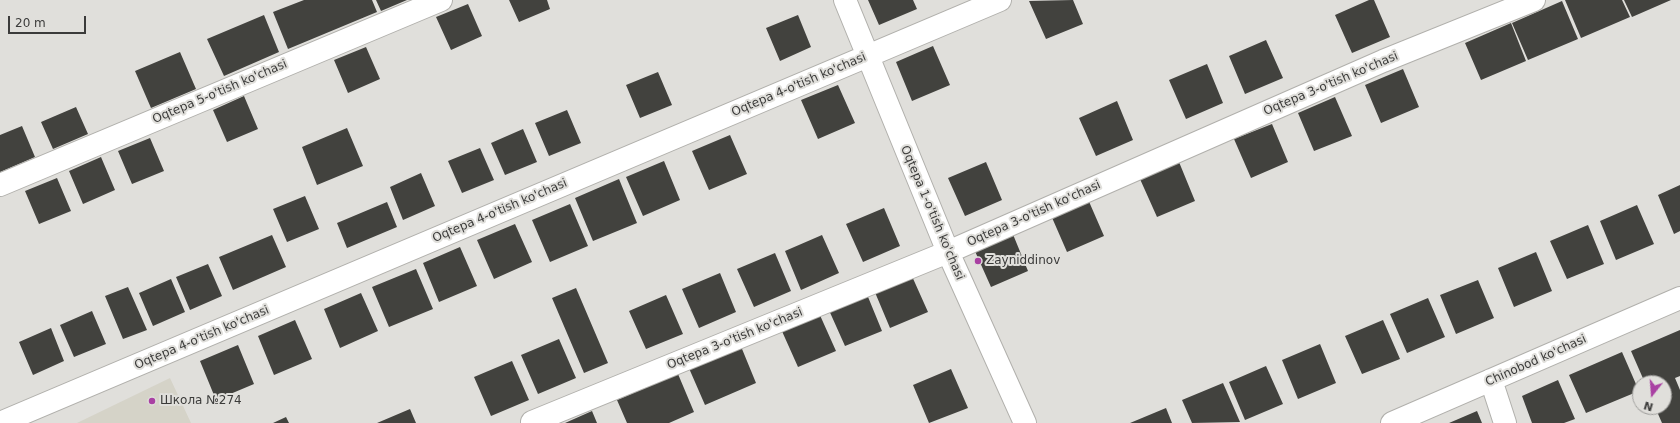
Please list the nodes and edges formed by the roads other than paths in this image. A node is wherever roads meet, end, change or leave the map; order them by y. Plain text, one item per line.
1 (441, 0) edge
2 (845, 0) edge
3 (1000, 0) edge
4 (1534, 0) edge
5 (868, 56) junction
6 (0, 185) edge
7 (948, 252) junction
8 (1680, 298) edge
9 (1491, 380) junction
10 (532, 422) edge
11 (0, 423) edge
12 (1025, 423) edge
13 (1392, 423) edge
14 (1505, 423) edge

1 - 6 street, Oqtepa 5-o'tish ko'chasi
2 - 5 street, Oqtepa 1-o'tish ko'chasi
3 - 5 street, Oqtepa 4-o'tish ko'chasi
4 - 7 street, Oqtepa 3-o'tish ko'chasi
5 - 7 street, Oqtepa 1-o'tish ko'chasi
5 - 11 street, Oqtepa 4-o'tish ko'chasi
7 - 10 street, Oqtepa 3-o'tish ko'chasi
7 - 12 street, Oqtepa 1-o'tish ko'chasi
8 - 9 street, Chinobod ko'chasi
9 - 13 street, Chinobod ko'chasi
9 - 14 street

